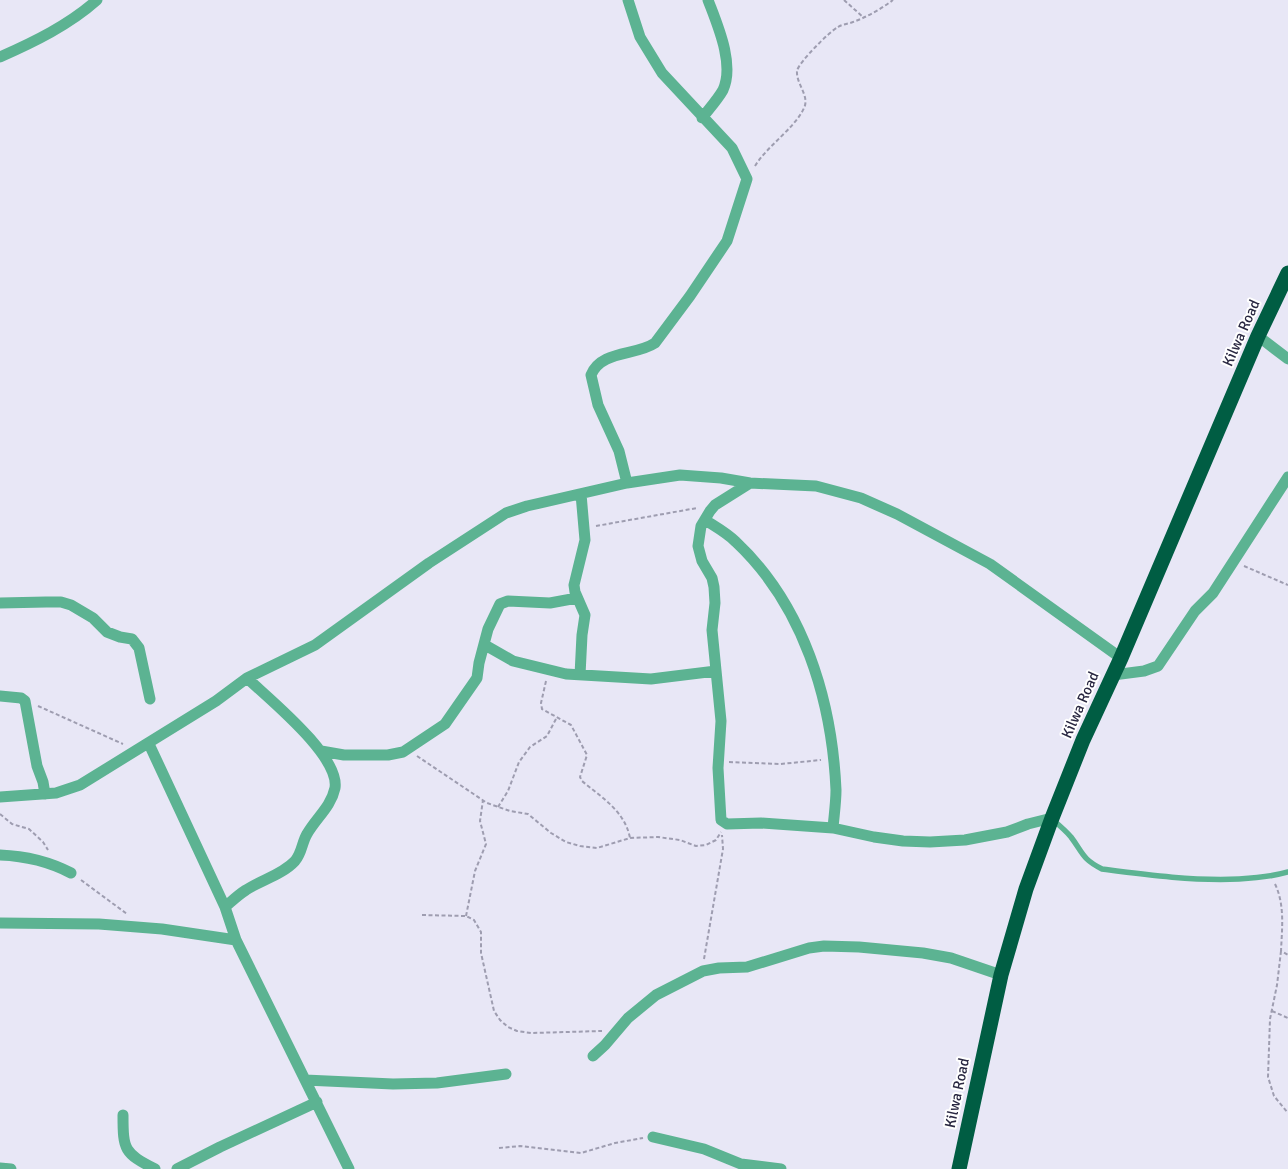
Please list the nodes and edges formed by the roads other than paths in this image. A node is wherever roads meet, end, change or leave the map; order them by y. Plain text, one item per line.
1 (97, 0) edge
2 (628, 0) edge
3 (708, 0) edge
4 (0, 57) edge
5 (702, 118) junction
6 (1288, 273) edge
7 (1258, 336) junction
8 (1288, 359) edge
9 (1288, 477) edge
10 (627, 483) junction
11 (750, 483) junction
12 (580, 494) junction
13 (705, 520) junction
14 (578, 598) junction
15 (0, 603) edge
16 (485, 645) junction
17 (1121, 658) junction
18 (716, 671) junction
19 (580, 675) junction
20 (1112, 675) junction
21 (247, 678) junction
22 (0, 696) edge
23 (150, 699) dead end
24 (149, 744) junction
25 (321, 751) junction
26 (45, 794) junction
27 (0, 797) edge
28 (1052, 818) junction
29 (834, 828) junction
30 (0, 855) edge
31 (1288, 872) edge
32 (71, 873) road end
33 (225, 907) junction
34 (0, 923) edge
35 (236, 940) junction
36 (1001, 975) junction
37 (593, 1056) dead end
38 (506, 1074) dead end
39 (305, 1080) junction
40 (317, 1102) junction
41 (123, 1115) dead end
42 (653, 1137) road end
43 (740, 1166) edge
44 (0, 1168) edge
45 (11, 1169) edge
46 (155, 1169) edge
47 (177, 1169) edge
48 (349, 1169) edge
49 (781, 1169) edge
50 (959, 1169) edge

1 - 4 street
2 - 5 street
3 - 5 street
5 - 10 street
6 - 7 highway, Kilwa Road
7 - 8 street
7 - 17 highway, Kilwa Road
9 - 20 street
10 - 11 street
10 - 12 street
11 - 13 street
11 - 17 street
12 - 14 street
12 - 21 street
13 - 18 street
13 - 29 street
14 - 16 street
14 - 19 street
15 - 23 street
16 - 19 street
16 - 25 street
17 - 20 highway, Kilwa Road
18 - 19 street
18 - 29 street
20 - 28 highway, Kilwa Road
21 - 24 street
21 - 25 street
22 - 26 street
24 - 26 street
24 - 33 street
25 - 33 street
26 - 27 street
28 - 29 street
28 - 31 lane
28 - 36 highway, Kilwa Road
30 - 32 street
33 - 35 street
34 - 35 street
35 - 39 street
36 - 37 street
36 - 50 highway, Kilwa Road
38 - 39 street
39 - 40 street
40 - 47 street
40 - 48 street
41 - 46 street
42 - 43 street
43 - 49 street
44 - 45 street

